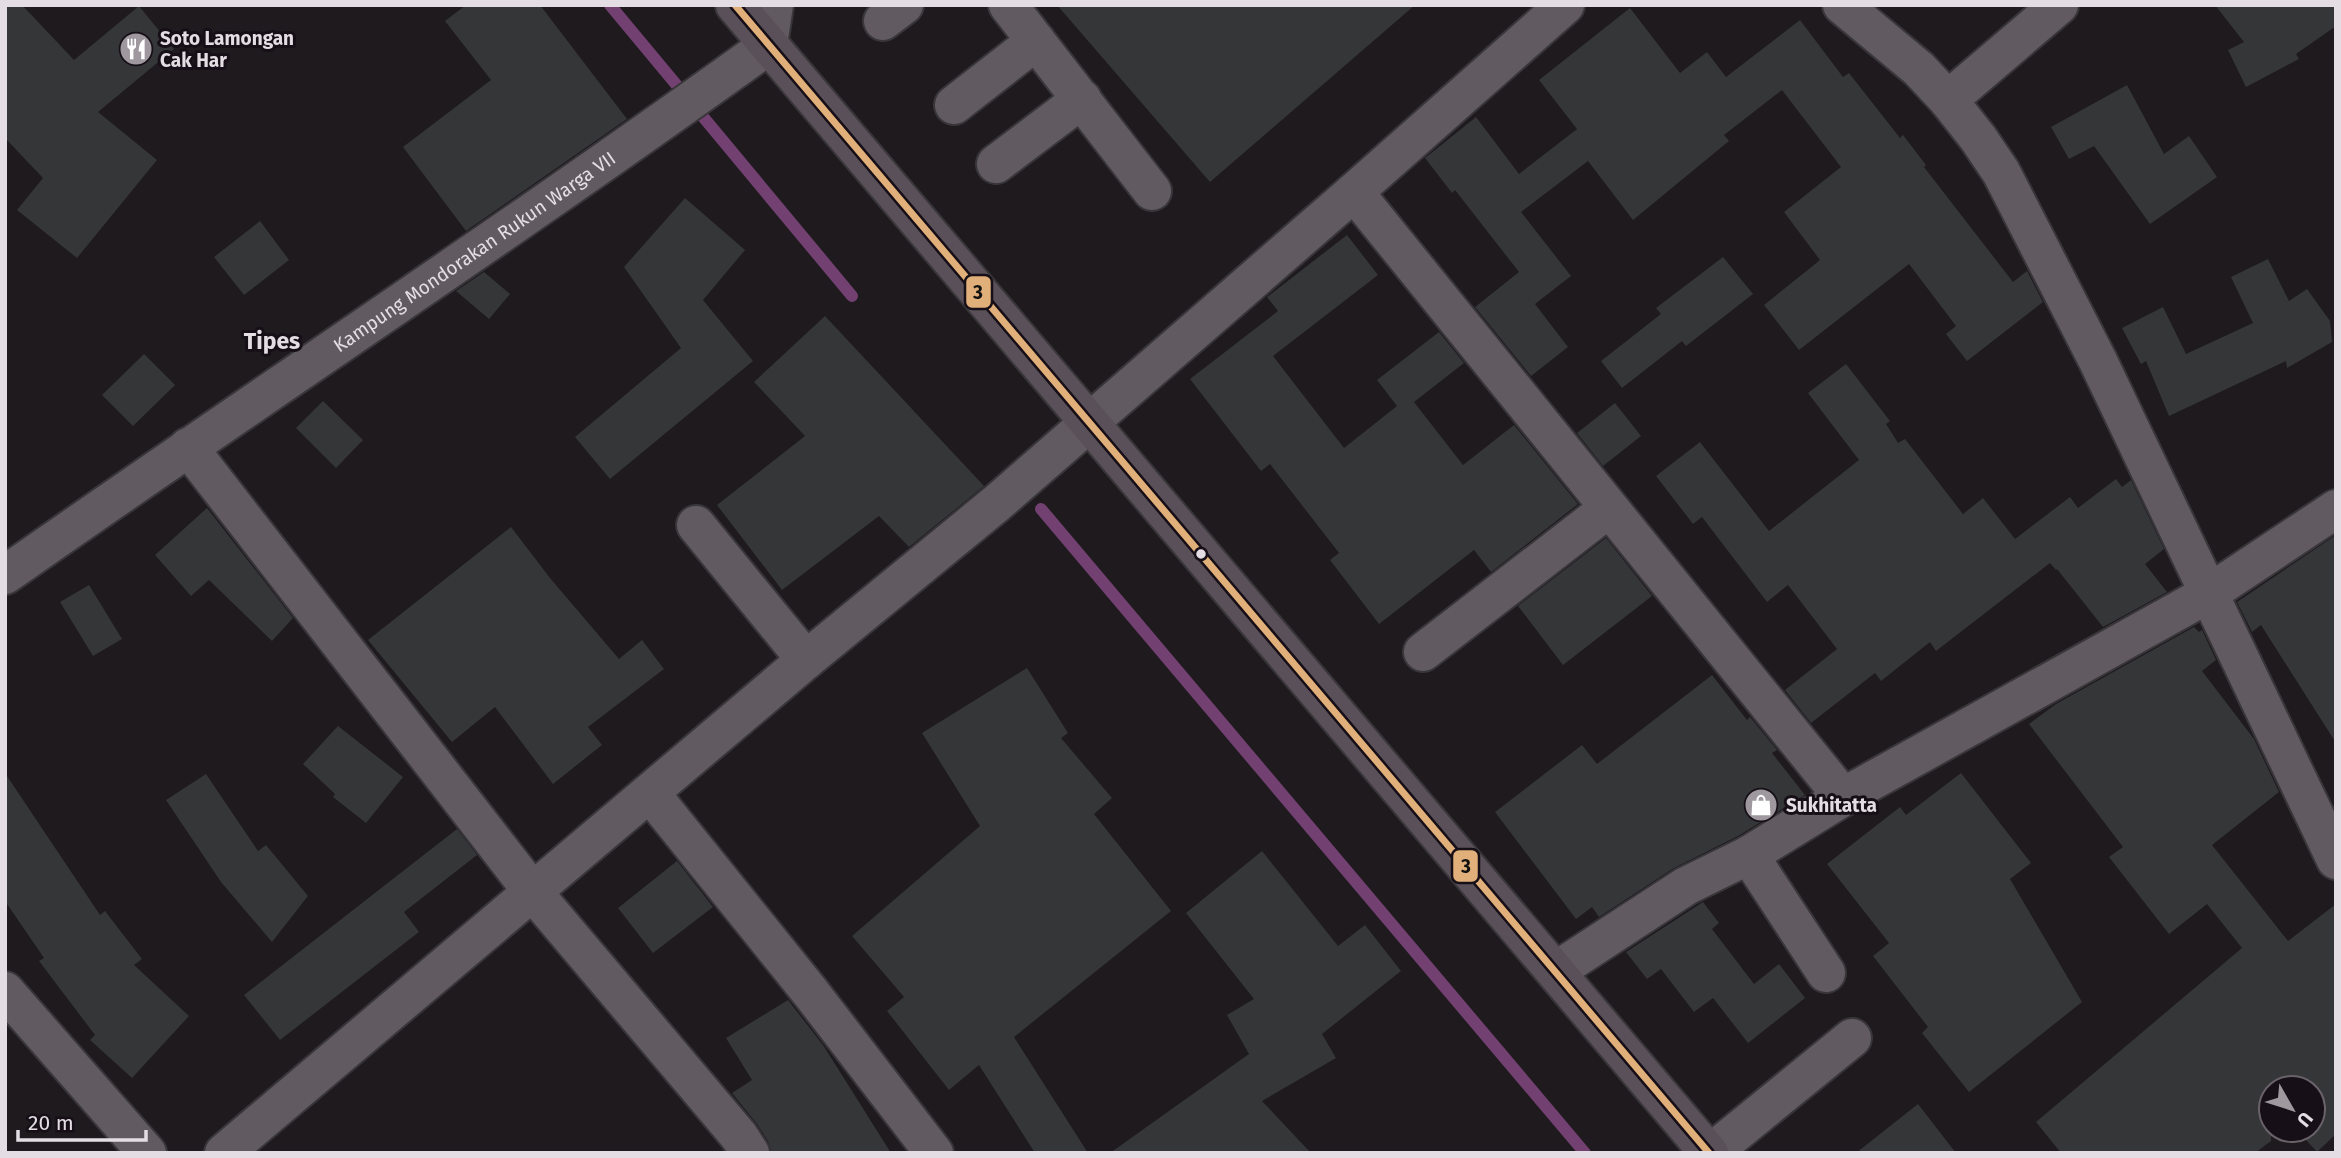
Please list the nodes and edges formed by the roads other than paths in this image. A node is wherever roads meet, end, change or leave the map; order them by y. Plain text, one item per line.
1 (735, 5) edge
2 (774, 5) edge
3 (1008, 5) edge
4 (1565, 5) edge
5 (1842, 5) edge
6 (2059, 5) edge
7 (1036, 41) junction
8 (760, 51) junction
9 (1082, 99) junction
10 (1948, 100) junction
11 (954, 105) dead end
12 (996, 164) dead end
13 (1152, 191) dead end
14 (1354, 192) junction
15 (1088, 424) junction
16 (188, 447) junction
17 (1608, 509) junction
18 (2336, 509) edge
19 (696, 526) dead end
20 (5, 575) edge
21 (2208, 594) junction
22 (1423, 652) dead end
23 (806, 660) junction
24 (650, 793) junction
25 (1843, 797) junction
26 (1749, 855) junction
27 (2336, 860) edge
28 (532, 891) junction
29 (1556, 971) junction
30 (1826, 973) dead end
31 (5, 991) edge
32 (1852, 1038) dead end
33 (146, 1153) edge
34 (223, 1153) edge
35 (750, 1153) edge
36 (934, 1153) edge
37 (1710, 1153) edge

1 - 8 main road
2 - 8 street
3 - 7 street
4 - 14 street
5 - 10 street
6 - 10 street
7 - 9 street
7 - 11 street
8 - 15 main road
8 - 16 street, Kampung Mondorakan Rukun Warga VII
9 - 12 street
9 - 13 street
10 - 21 street
14 - 15 street
14 - 17 street
15 - 23 street
15 - 29 main road
16 - 20 street, Kampung Mondorakan Rukun Warga VII
16 - 28 street
17 - 22 street
17 - 25 street
18 - 21 street
19 - 23 street
21 - 25 street
21 - 27 street
23 - 24 street
24 - 28 street
24 - 36 street
25 - 26 street
26 - 29 street
26 - 30 street
28 - 34 street
28 - 35 street
29 - 37 main road
31 - 33 street
32 - 37 street

